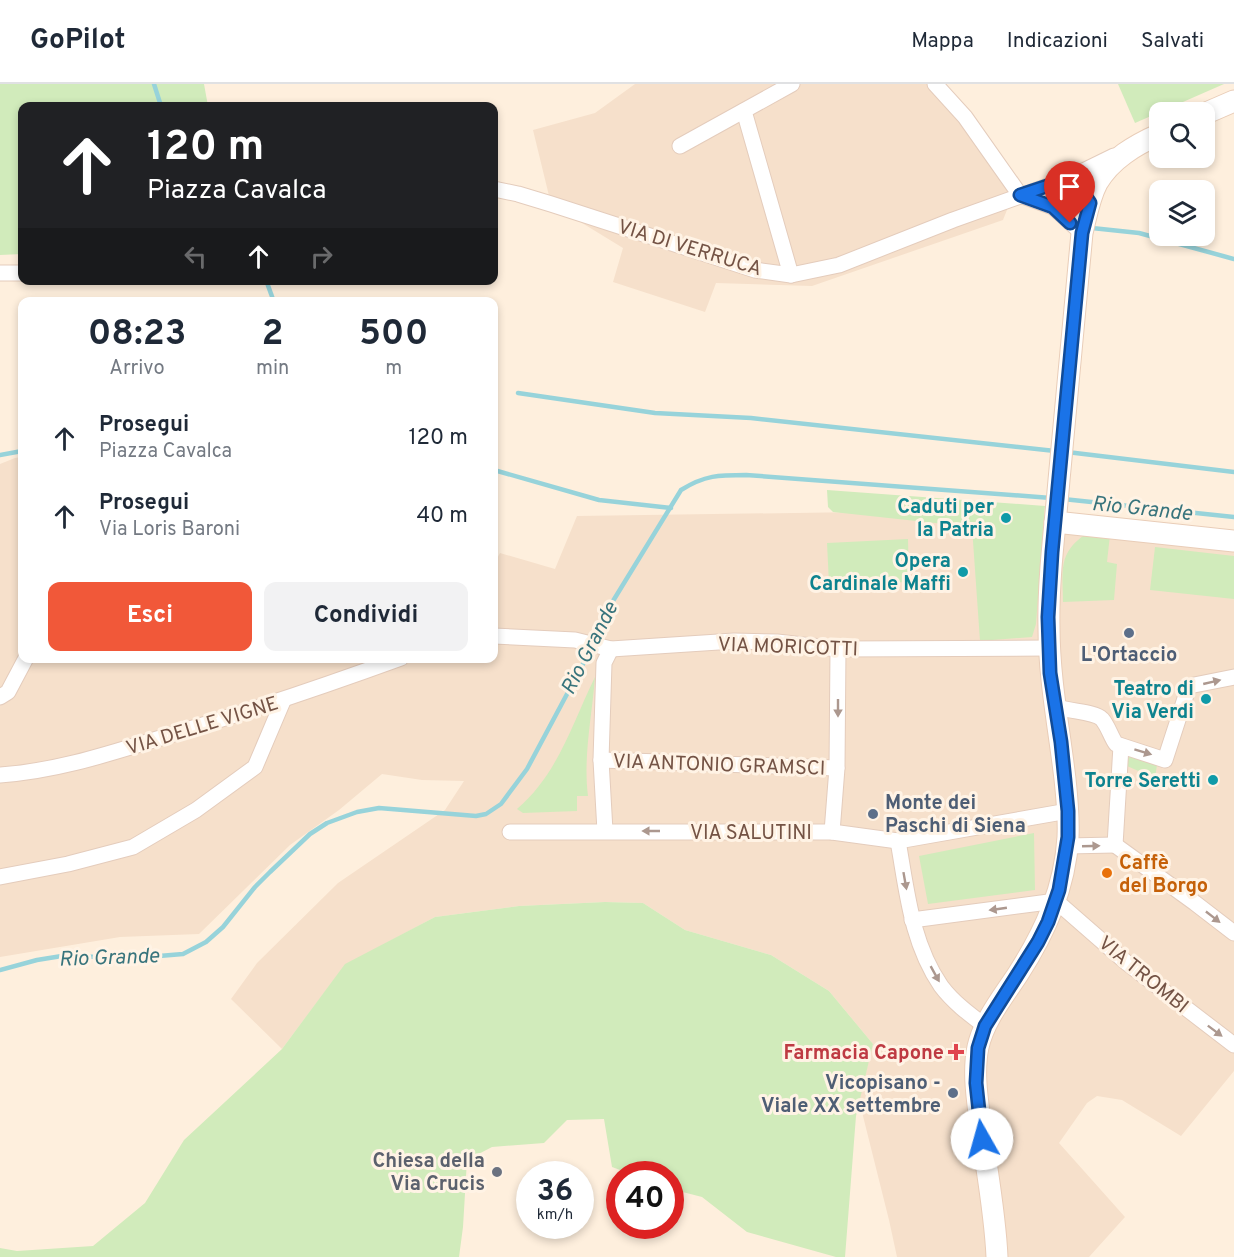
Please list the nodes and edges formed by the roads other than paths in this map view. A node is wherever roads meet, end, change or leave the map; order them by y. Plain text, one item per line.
1 (792, 84) edge
2 (934, 84) edge
3 (1234, 101) edge
4 (1215, 109) edge
5 (744, 111) junction
6 (1149, 139) edge
7 (1135, 145) junction
8 (680, 146) dead end
9 (1065, 180) junction
10 (498, 190) edge
11 (1020, 195) junction
12 (1090, 203) junction
13 (1053, 207) junction
14 (1082, 233) junction
15 (0, 273) edge
16 (18, 273) edge
17 (791, 275) junction
18 (1056, 513) junction
19 (1234, 541) edge
20 (498, 636) edge
21 (608, 648) junction
22 (1049, 648) junction
23 (838, 649) junction
24 (23, 663) edge
25 (389, 663) edge
26 (1234, 677) edge
27 (0, 697) edge
28 (283, 701) junction
29 (1056, 706) junction
30 (1121, 746) junction
31 (601, 760) junction
32 (837, 768) junction
33 (0, 775) edge
34 (1068, 811) junction
35 (605, 831) junction
36 (510, 832) dead end
37 (832, 832) junction
38 (898, 841) junction
39 (1115, 845) junction
40 (1067, 846) junction
41 (0, 877) edge
42 (1056, 901) junction
43 (912, 920) junction
44 (1234, 933) edge
45 (985, 1026) junction
46 (1234, 1045) edge
47 (997, 1257) edge

1 - 5 street
2 - 11 street
3 - 4 street
5 - 8 street
5 - 17 street
6 - 7 street
7 - 9 street, VIA DI VERRUCA
7 - 12 street
9 - 11 street, VIA DI VERRUCA
9 - 12 street
10 - 17 street, VIA DI VERRUCA
11 - 13 street
11 - 17 street, VIA DI VERRUCA
12 - 13 street
12 - 14 street
13 - 14 street
14 - 18 street
15 - 16 street
18 - 19 street
18 - 22 street
20 - 21 street, VIA MORICOTTI
21 - 23 street, VIA MORICOTTI
21 - 31 street
22 - 23 street, VIA MORICOTTI
22 - 29 street
23 -> 32 street
24 - 27 street
25 - 28 street, VIA DELLE VIGNE
30 -> 26 street
28 - 33 street, VIA DELLE VIGNE
28 - 41 street
29 - 30 street
29 - 34 street
30 - 39 street
31 - 32 street, VIA ANTONIO GRAMSCI
31 - 35 street
32 - 37 street
34 - 38 street, VIA SALUTINI
34 - 40 street
35 - 36 street, VIA SALUTINI
37 -> 35 street, VIA SALUTINI
37 - 38 street, VIA SALUTINI
38 -> 43 street
40 -> 39 street
39 -> 44 street
40 - 42 street
42 -> 43 street
42 - 45 street
42 -> 46 street, VIA TROMBI
43 -> 45 street
45 - 47 street

